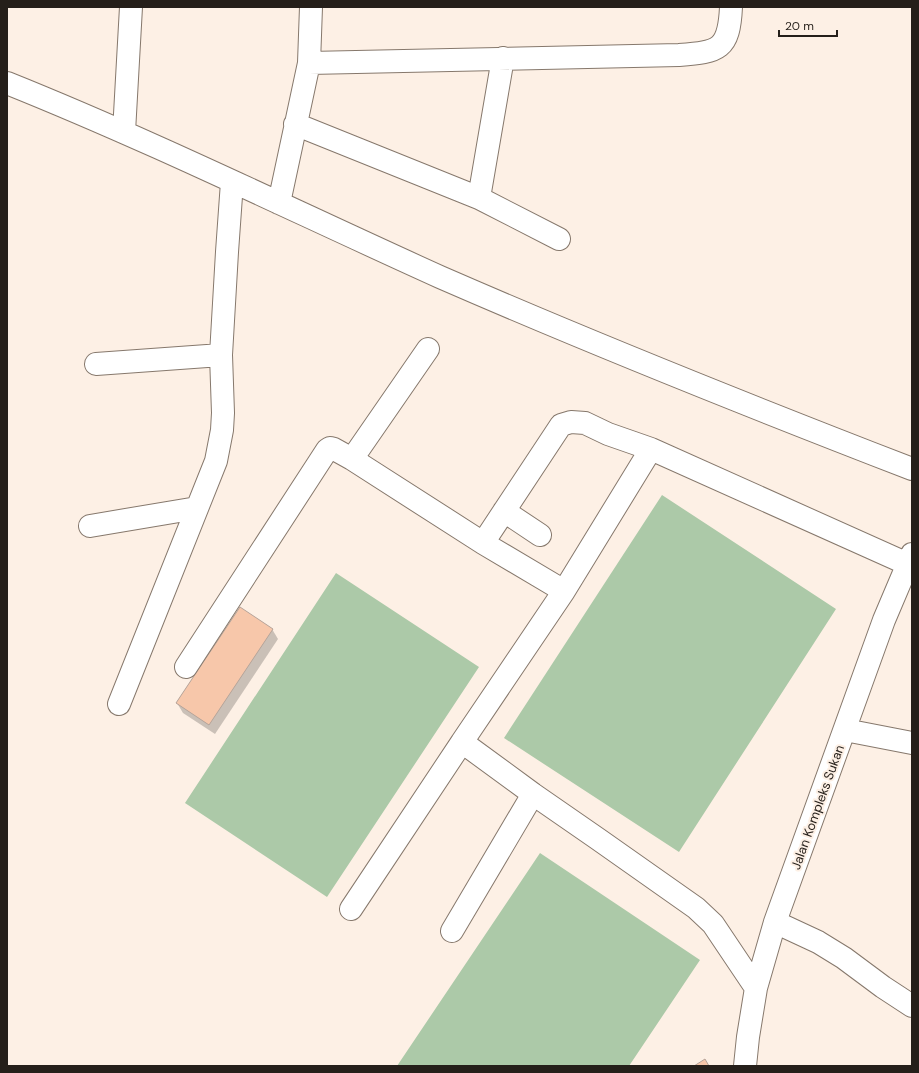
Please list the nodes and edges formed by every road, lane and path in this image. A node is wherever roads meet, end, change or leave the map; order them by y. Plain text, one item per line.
1 (131, 7) edge
2 (311, 7) edge
3 (731, 7) edge
4 (504, 58) junction
5 (309, 62) junction
6 (7, 83) edge
7 (295, 124) junction
8 (124, 132) junction
9 (232, 182) junction
10 (479, 198) junction
11 (279, 203) junction
12 (559, 239) dead end
13 (428, 349) dead end
14 (221, 355) junction
15 (96, 364) dead end
16 (651, 449) junction
17 (352, 459) junction
18 (912, 469) edge
19 (196, 508) junction
20 (504, 511) junction
21 (90, 526) dead end
22 (540, 535) dead end
23 (483, 543) junction
24 (910, 561) edge
25 (564, 591) junction
26 (186, 667) dead end
27 (119, 704) dead end
28 (846, 730) junction
29 (462, 742) junction
30 (912, 743) edge
31 (533, 794) junction
32 (351, 909) dead end
33 (775, 922) junction
34 (452, 931) dead end
35 (756, 988) junction
36 (912, 1006) edge
37 (745, 1066) edge

1 - 8 street
2 - 5 street
3 - 4 street
4 - 5 street
4 - 10 street
5 - 7 street
6 - 8 street
7 - 10 street
7 - 11 street
8 - 9 street
9 - 11 street
9 - 14 street
10 - 12 street
11 - 18 street
13 - 17 street
14 - 15 street
14 - 19 street
16 - 20 street
16 - 24 street
16 - 25 street
17 - 23 street
17 - 26 street
19 - 21 street
19 - 27 street
20 - 22 street
20 - 23 street
23 - 25 street
24 - 28 street, Jalan Kompleks Sukan
25 - 29 street
28 - 30 street
28 - 33 street, Jalan Kompleks Sukan
29 - 31 street
29 - 32 street
31 - 34 street
31 - 35 street
33 - 35 street, Jalan Kompleks Sukan
33 - 36 street
35 - 37 street, Jalan Kompleks Sukan

